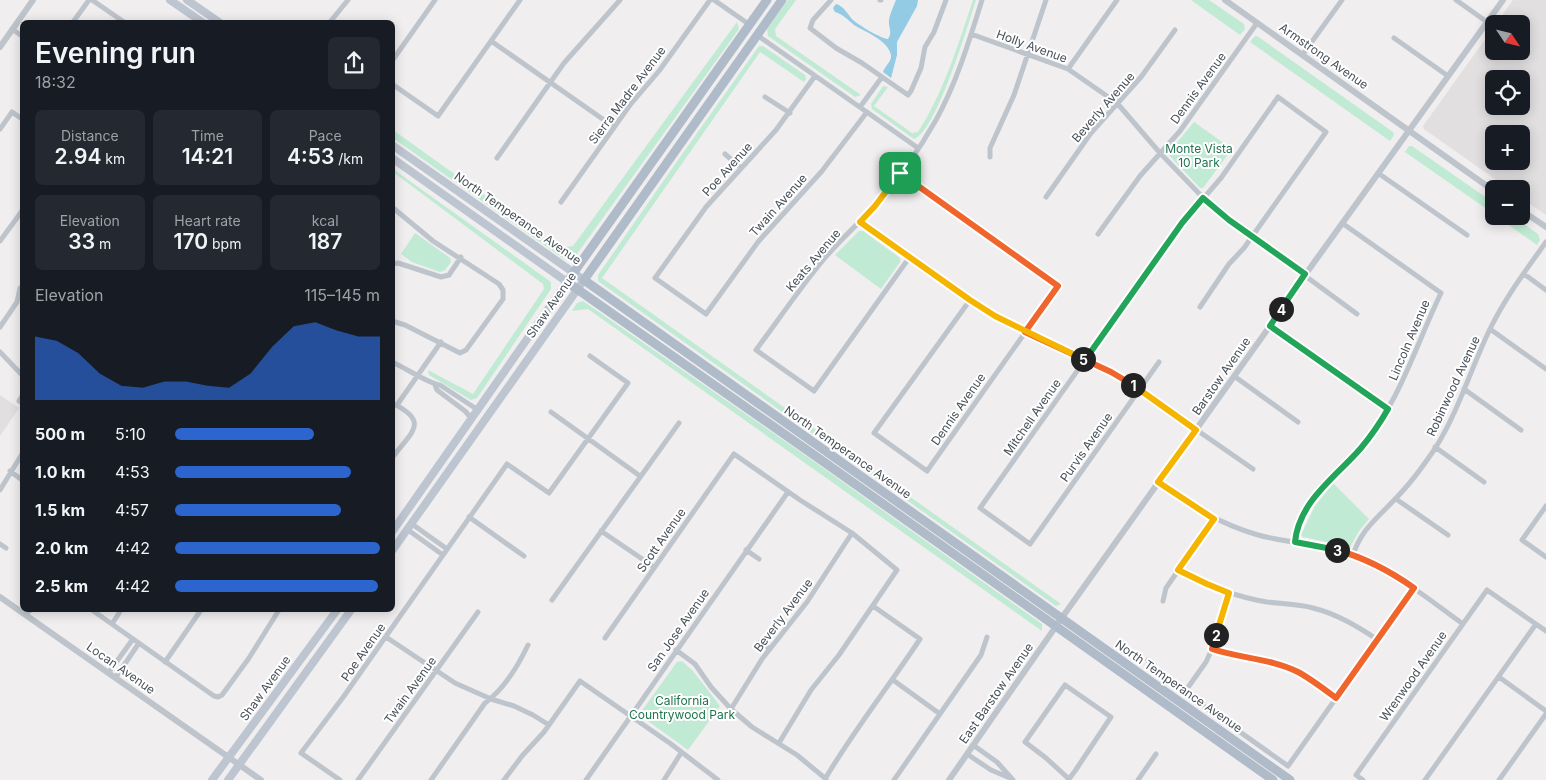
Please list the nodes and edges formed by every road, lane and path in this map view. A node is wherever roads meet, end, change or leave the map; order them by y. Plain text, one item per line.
1 (32, 0) edge
2 (90, 0) edge
3 (170, 0) edge
4 (187, 0) edge
5 (348, 0) edge
6 (435, 0) edge
7 (520, 0) edge
8 (620, 0) edge
9 (710, 0) edge
10 (714, 0) edge
11 (768, 0) edge
12 (774, 0) edge
13 (782, 0) edge
14 (831, 0) edge
15 (946, 0) edge
16 (982, 0) edge
17 (1046, 0) edge
18 (1117, 0) edge
19 (1224, 0) edge
20 (1342, 0) edge
21 (1456, 0) edge
22 (1502, 0) edge
23 (1492, 15) edge
24 (75, 20) edge
25 (121, 20) edge
26 (199, 20) edge
27 (216, 20) edge
28 (332, 20) edge
29 (1485, 21) edge
30 (1257, 23) junction
31 (750, 25) junction
32 (1485, 25) edge
33 (12, 29) junction
34 (1175, 30) dead end
35 (971, 34) junction
36 (20, 35) edge
37 (757, 35) junction
38 (1394, 38) dead end
39 (492, 41) junction
40 (0, 47) edge
41 (1028, 54) junction
42 (1303, 54) junction
43 (395, 57) edge
44 (1068, 69) junction
45 (815, 76) junction
46 (1448, 76) junction
47 (882, 77) junction
48 (550, 82) junction
49 (395, 86) edge
50 (716, 92) junction
51 (765, 97) dead end
52 (1117, 103) junction
53 (860, 107) junction
54 (867, 112) junction
55 (790, 113) junction
56 (20, 118) edge
57 (614, 128) junction
58 (0, 129) edge
59 (1409, 131) junction
60 (395, 147) edge
61 (918, 148) junction
62 (1160, 153) junction
63 (725, 154) dead end
64 (990, 157) dead end
65 (497, 158) dead end
66 (395, 160) edge
67 (741, 168) junction
68 (900, 173) junction
69 (1378, 173) junction
70 (1485, 185) edge
71 (1046, 197) dead end
72 (1203, 198) junction
73 (561, 202) dead end
74 (395, 210) edge
75 (20, 214) edge
76 (1530, 216) edge
77 (860, 222) junction
78 (1342, 223) junction
79 (1546, 228) edge
80 (1098, 234) dead end
81 (1467, 235) dead end
82 (1252, 237) junction
83 (0, 241) edge
84 (1546, 242) edge
85 (461, 257) junction
86 (910, 258) junction
87 (395, 264) edge
88 (573, 272) junction
89 (1305, 274) junction
90 (1524, 274) junction
91 (655, 278) joint
92 (584, 280) junction
93 (567, 282) junction
94 (20, 288) dead end
95 (577, 290) junction
96 (1546, 290) edge
97 (970, 300) junction
98 (1200, 307) dead end
99 (1357, 314) dead end
100 (395, 323) edge
101 (1270, 326) junction
102 (0, 327) edge
103 (1490, 329) junction
104 (1025, 332) junction
105 (440, 342) junction
106 (0, 352) edge
107 (590, 356) dead end
108 (1085, 360) junction
109 (1159, 362) dead end
110 (395, 364) edge
111 (1546, 369) edge
112 (20, 373) edge
113 (418, 375) junction
114 (1234, 376) junction
115 (435, 385) junction
116 (1464, 389) junction
117 (1140, 390) junction
118 (395, 404) edge
119 (1388, 409) junction
120 (478, 410) junction
121 (550, 412) dead end
122 (472, 419) junction
123 (1298, 422) dead end
124 (678, 423) dead end
125 (1196, 430) junction
126 (1521, 430) dead end
127 (588, 438) junction
128 (1436, 447) junction
129 (395, 454) edge
130 (20, 457) edge
131 (451, 467) junction
132 (1252, 469) dead end
133 (10, 471) junction
134 (435, 473) junction
135 (640, 476) junction
136 (20, 478) edge
137 (1158, 482) junction
138 (1484, 482) dead end
139 (0, 490) edge
140 (788, 492) junction
141 (1396, 499) junction
142 (1546, 506) edge
143 (469, 517) junction
144 (1214, 519) junction
145 (410, 527) junction
146 (395, 528) edge
147 (601, 531) junction
148 (852, 533) junction
149 (1448, 535) dead end
150 (1295, 542) junction
151 (0, 544) edge
152 (1030, 544) joint
153 (6, 548) dead end
154 (395, 548) edge
155 (447, 549) junction
156 (746, 550) junction
157 (443, 555) junction
158 (1353, 555) junction
159 (524, 556) dead end
160 (1546, 557) edge
161 (759, 559) dead end
162 (654, 567) junction
163 (1178, 570) junction
164 (1414, 588) junction
165 (1229, 593) junction
166 (0, 597) edge
167 (552, 600) dead end
168 (1163, 601) dead end
169 (873, 606) junction
170 (20, 609) edge
171 (25, 612) edge
172 (95, 612) edge
173 (121, 612) edge
174 (200, 612) edge
175 (278, 612) edge
176 (336, 612) edge
177 (351, 612) edge
178 (478, 612) dead end
179 (1059, 622) junction
180 (112, 624) junction
181 (1463, 624) junction
182 (1536, 624) junction
183 (1546, 631) edge
184 (386, 637) junction
185 (604, 638) dead end
186 (987, 638) dead end
187 (133, 639) junction
188 (1378, 640) junction
189 (760, 642) dead end
190 (139, 643) junction
191 (528, 645) dead end
192 (770, 649) junction
193 (1212, 649) junction
194 (676, 650) junction
195 (1148, 660) dead end
196 (165, 662) junction
197 (436, 671) junction
198 (109, 672) junction
199 (116, 677) junction
200 (1499, 677) junction
201 (893, 680) junction
202 (1184, 693) junction
203 (1336, 698) junction
204 (491, 699) junction
205 (731, 709) junction
206 (1546, 712) edge
207 (940, 714) junction
208 (630, 716) junction
209 (549, 725) junction
210 (779, 743) junction
211 (973, 745) junction
212 (681, 753) junction
213 (967, 754) junction
214 (1156, 754) dead end
215 (229, 758) junction
216 (239, 765) junction
217 (826, 779) edge
218 (1012, 779) edge
219 (212, 780) edge
220 (228, 780) edge
221 (260, 780) edge
222 (340, 780) edge
223 (358, 780) edge
224 (431, 780) edge
225 (504, 780) edge
226 (586, 780) edge
227 (664, 780) edge
228 (718, 780) edge
229 (894, 780) edge
230 (949, 780) edge
231 (1068, 780) edge
232 (1138, 780) edge
233 (1273, 780) edge
234 (1290, 780) edge
235 (1364, 780) edge
236 (1425, 780) edge
237 (1499, 780) edge

1 - 33 street
2 - 24 street
2 - 25 street
3 - 26 main road
4 - 27 main road
5 - 28 street
6 - 43 street
7 - 39 street
8 - 48 street
9 - 57 street, Sierra Madre Avenue
10 - 31 street
11 - 31 main road, Shaw Avenue
12 - 37 main road
13 - 37 main road, Shaw Avenue
14 - 47 street
15 - 47 street
16 - 35 street, Keats Avenue
17 - 41 street
18 - 44 street
19 - 30 street, Armstrong Avenue
20 - 42 street
21 - 29 street
22 - 23 street, Barstow Avenue
30 - 42 street, Armstrong Avenue
30 - 62 street, Dennis Avenue
31 - 50 main road
31 - 88 main road, Shaw Avenue
32 - 46 street, Barstow Avenue
33 - 36 street
33 - 40 street
34 - 52 street, Beverly Avenue
35 - 41 street, Holly Avenue
35 - 61 street, Keats Avenue
37 - 45 street
37 - 50 main road, Shaw Avenue
38 - 46 street
39 - 48 street
39 - 49 street
41 - 44 street, Holly Avenue
41 - 64 street
42 - 59 street, Armstrong Avenue
44 - 52 street, Holly Avenue
45 - 53 street
45 - 55 street, Poe Avenue
46 - 59 street, Barstow Avenue
47 - 53 street
48 - 57 street
48 - 65 street
50 - 92 main road, Shaw Avenue
51 - 55 street
52 - 62 street, Holly Avenue
52 - 71 street, Beverly Avenue
53 - 54 street
54 - 61 street
54 - 91 street, Twain Avenue
55 - 67 street, Poe Avenue
56 - 58 street
57 - 73 street, Sierra Madre Avenue
59 - 69 street, Barstow Avenue
59 - 70 street, Armstrong Avenue
60 - 88 main road, North Temperance Avenue
61 - 68 street, Keats Avenue
62 - 72 street, Holly Avenue
62 - 80 street, Dennis Avenue
63 - 67 street
66 - 93 main road, North Temperance Avenue
67 - 91 street, Poe Avenue
68 - 77 street, Keats Avenue
68 - 104 street, Dennis Avenue
69 - 78 street, Barstow Avenue
69 - 81 street
72 - 82 street, Holly Avenue
72 - 82 street, Mitchell Avenue
72 - 108 street, Mitchell Avenue
74 - 85 street
75 - 83 street
76 - 79 street
77 - 86 street
77 - 86 street, Keats Avenue
78 - 89 street, Barstow Avenue
78 - 119 street, Lincoln Avenue
82 - 89 street, Holly Avenue
82 - 98 street
84 - 90 street, Robinwood Avenue
85 - 87 street
85 - 105 street
86 - 97 street
88 - 92 main road, North Temperance Avenue
88 - 93 main road, Shaw Avenue
89 - 99 street, Holly Avenue
89 - 101 street, Barstow Avenue
90 - 96 street
90 - 103 street, Robinwood Avenue
92 - 95 main road, Shaw Avenue
92 - 179 main road, North Temperance Avenue
93 - 95 main road, North Temperance Avenue
93 - 120 main road, Shaw Avenue
94 - 102 street
95 - 131 main road, Shaw Avenue
95 - 179 main road, North Temperance Avenue
97 - 104 street
97 - 104 street, Dennis Avenue
100 - 105 street
101 - 114 street, Barstow Avenue
101 - 119 street
103 - 111 street
103 - 116 street, Robinwood Avenue
104 - 108 street
105 - 113 street
106 - 112 street
107 - 127 street
108 - 117 street
108 - 152 street, Mitchell Avenue
109 - 117 street, Purvis Avenue
110 - 113 street
113 - 115 street
113 - 118 street
114 - 123 street
114 - 125 street, Barstow Avenue
115 - 120 street
115 - 122 street
116 - 126 street
116 - 128 street, Robinwood Avenue
117 - 125 street
117 - 152 street, Purvis Avenue
118 - 129 street
119 - 150 street, Lincoln Avenue
120 - 122 main road, Shaw Avenue
120 - 131 main road
121 - 127 street
122 - 134 main road, Shaw Avenue
124 - 135 street
125 - 132 street
125 - 137 street, Barstow Avenue
127 - 135 street
127 - 143 street, Poe Avenue
128 - 138 street
128 - 141 street, Robinwood Avenue
130 - 133 street
131 - 145 main road, Shaw Avenue
133 - 136 street
133 - 139 street
134 - 145 main road
134 - 146 main road, Shaw Avenue
135 - 147 street
137 - 144 street
137 - 179 street, Barstow Avenue
140 - 148 street
140 - 156 street, San Jose Avenue
140 - 162 street, Scott Avenue
141 - 149 street
141 - 158 street, Robinwood Avenue
142 - 160 street
143 - 155 street, Poe Avenue
143 - 159 street
144 - 150 street
144 - 163 street
145 - 154 main road, Shaw Avenue
145 - 155 street
145 - 157 street
147 - 162 street
147 - 167 street
148 - 169 street
148 - 192 street, Beverly Avenue
150 - 158 street
151 - 153 street
155 - 157 street, Poe Avenue
156 - 161 street
156 - 194 street, San Jose Avenue
157 - 184 street, Poe Avenue
158 - 164 street
162 - 185 street, Scott Avenue
163 - 165 street
163 - 168 street
164 - 181 street
164 - 188 street
165 - 188 street
165 - 193 street
166 - 170 street, Locan Avenue
169 - 201 street
169 - 210 street
171 - 198 street, Locan Avenue
172 - 180 street
173 - 180 street
174 - 196 street
175 - 196 street
176 - 215 main road, Shaw Avenue
177 - 216 main road, Shaw Avenue
178 - 197 street, Twain Avenue
179 - 211 street, East Barstow Avenue
179 - 233 main road, North Temperance Avenue
179 - 234 main road, North Temperance Avenue
180 - 187 street
181 - 182 street, Wrenwood Avenue
181 - 235 street, Wrenwood Avenue
182 - 183 street
182 - 200 street
184 - 197 street
184 - 222 street, Poe Avenue
186 - 207 street
187 - 190 street
187 - 198 street
188 - 203 street
189 - 192 street
190 - 196 street
190 - 199 street
191 - 204 street
192 - 205 street, Beverly Avenue
193 - 202 street
193 - 203 street
194 - 205 street
194 - 208 street, San Jose Avenue
195 - 202 street
197 - 204 street
197 - 223 street, Twain Avenue
198 - 199 street, Locan Avenue
199 - 215 street, Locan Avenue
200 - 206 street
200 - 236 street
201 - 207 street
201 - 217 street
202 - 203 street
204 - 209 street
204 - 224 street
205 - 210 street
206 - 237 street
207 - 229 street
208 - 209 street
208 - 212 street
208 - 226 street, San Jose Avenue
209 - 225 street
210 - 217 street
211 - 213 street, East Barstow Avenue
211 - 218 street
212 - 227 street
212 - 228 street
213 - 218 street
213 - 230 street, East Barstow Avenue
214 - 232 street
215 - 216 street, Locan Avenue
215 - 219 main road, Shaw Avenue
216 - 220 main road, Shaw Avenue
216 - 221 street, Locan Avenue
231 - 231 street

